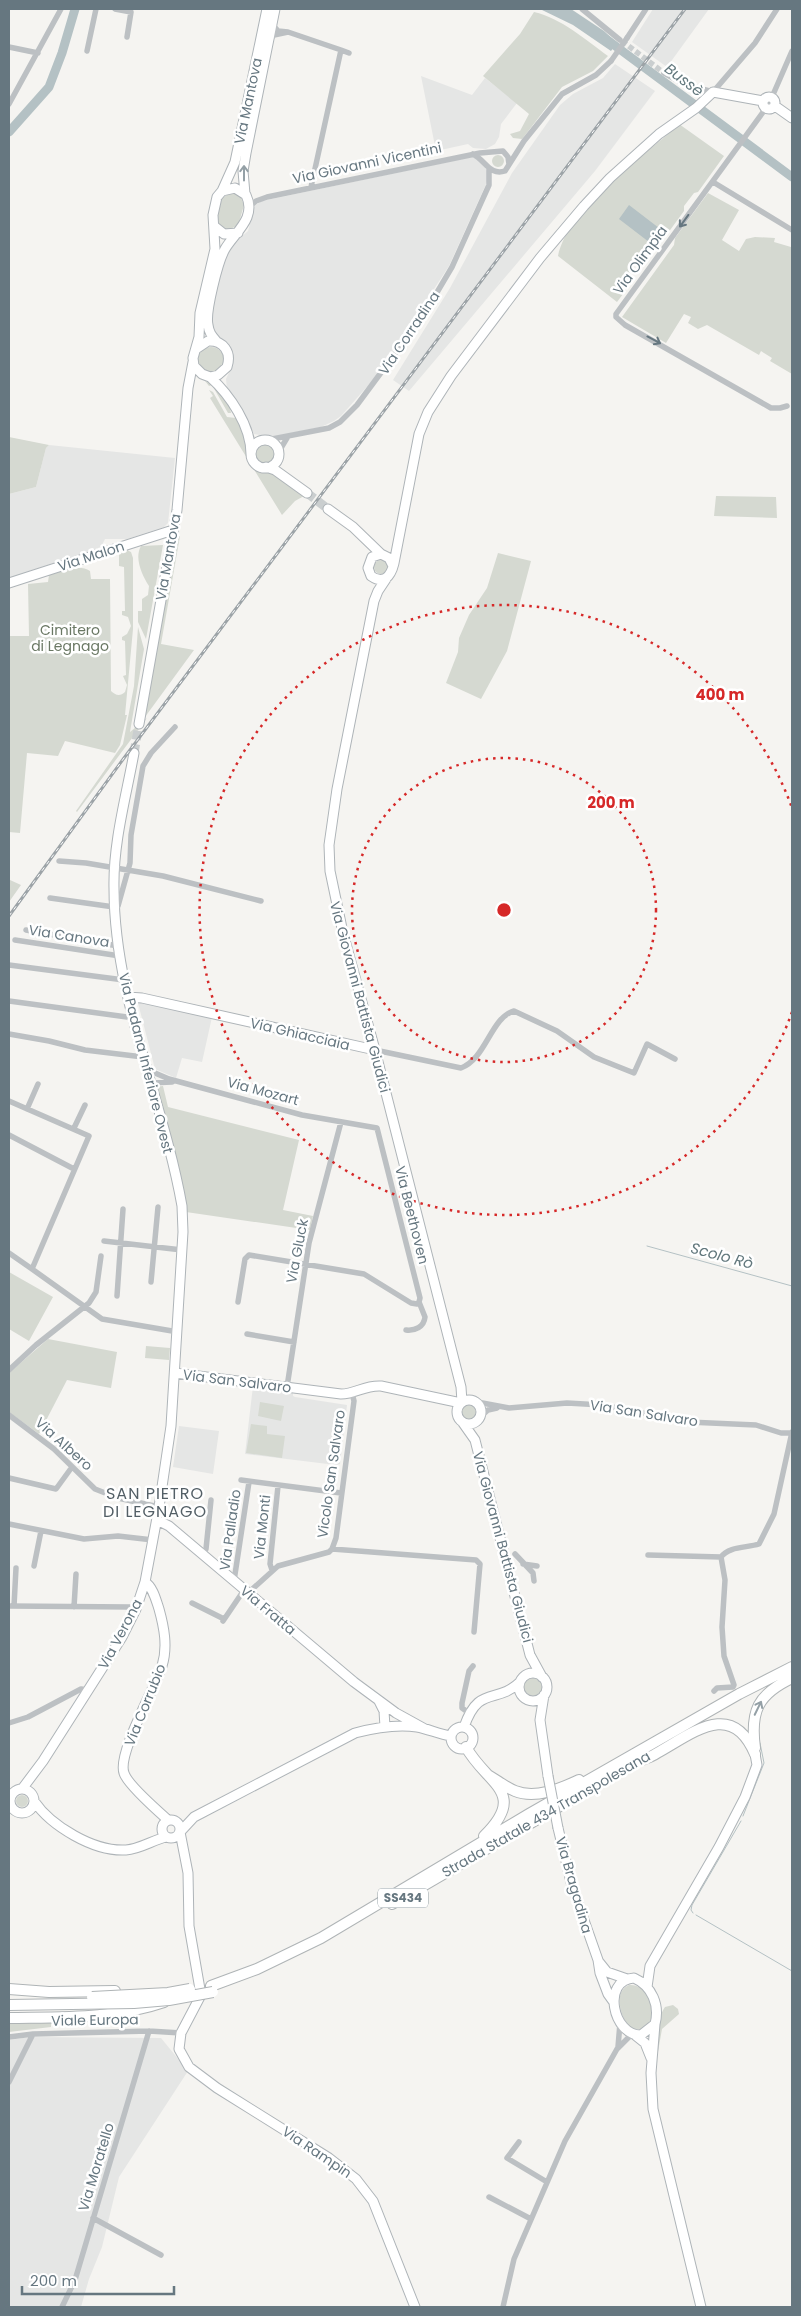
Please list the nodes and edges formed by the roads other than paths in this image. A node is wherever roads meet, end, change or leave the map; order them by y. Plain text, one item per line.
1 (61, 9) edge
2 (96, 9) edge
3 (116, 9) edge
4 (267, 9) edge
5 (275, 9) edge
6 (582, 9) edge
7 (646, 9) edge
8 (777, 9) edge
9 (272, 24) junction
10 (288, 32) junction
11 (127, 37) dead end
12 (624, 39) junction
13 (268, 40) junction
14 (9, 47) edge
15 (87, 50) dead end
16 (341, 50) junction
17 (792, 51) edge
18 (38, 53) junction
19 (349, 53) dead end
20 (664, 73) tunnel mouth
21 (712, 92) junction
22 (769, 103) junction
23 (9, 104) edge
24 (792, 118) edge
25 (524, 141) junction
26 (491, 153) junction
27 (473, 154) junction
28 (506, 154) junction
29 (509, 164) junction
30 (488, 166) junction
31 (502, 172) junction
32 (713, 182) junction
33 (489, 185) junction
34 (311, 187) junction
35 (222, 191) junction
36 (246, 194) junction
37 (267, 197) junction
38 (249, 207) junction
39 (214, 226) junction
40 (792, 230) edge
41 (238, 233) junction
42 (217, 342) junction
43 (196, 349) junction
44 (193, 362) junction
45 (224, 371) junction
46 (208, 376) junction
47 (188, 388) junction
48 (226, 392) junction
49 (787, 406) dead end
50 (246, 429) junction
51 (287, 438) junction
52 (265, 440) junction
53 (251, 454) junction
54 (278, 456) junction
55 (266, 467) junction
56 (285, 477) junction
57 (307, 493) tunnel mouth
58 (328, 509) tunnel mouth
59 (173, 530) junction
60 (365, 539) junction
61 (397, 542) junction
62 (382, 554) junction
63 (370, 560) junction
64 (393, 566) junction
65 (371, 576) junction
66 (386, 579) junction
67 (9, 583) edge
68 (374, 602) junction
69 (139, 724) tunnel mouth
70 (175, 727) dead end
71 (134, 753) tunnel mouth
72 (59, 861) dead end
73 (114, 867) junction
74 (128, 870) junction
75 (50, 898) dead end
76 (261, 901) dead end
77 (114, 911) junction
78 (26, 930) dead end
79 (15, 940) dead end
80 (118, 946) junction
81 (120, 956) junction
82 (9, 965) edge
83 (124, 980) junction
84 (128, 997) junction
85 (9, 1001) edge
86 (132, 1016) junction
87 (9, 1034) edge
88 (375, 1050) junction
89 (143, 1057) junction
90 (675, 1059) dead end
91 (146, 1069) junction
92 (179, 1082) junction
93 (150, 1083) junction
94 (38, 1084) dead end
95 (9, 1101) edge
96 (84, 1105) dead end
97 (27, 1109) junction
98 (341, 1122) junction
99 (74, 1128) junction
100 (9, 1134) edge
101 (74, 1169) junction
102 (158, 1207) dead end
103 (123, 1208) dead end
104 (104, 1241) dead end
105 (120, 1244) junction
106 (154, 1248) junction
107 (182, 1250) junction
108 (9, 1254) edge
109 (101, 1256) dead end
110 (306, 1265) junction
111 (32, 1269) junction
112 (151, 1282) dead end
113 (117, 1296) dead end
114 (238, 1302) dead end
115 (419, 1302) junction
116 (84, 1308) junction
117 (406, 1330) dead end
118 (178, 1332) junction
119 (247, 1334) dead end
120 (294, 1342) junction
121 (9, 1370) edge
122 (175, 1373) junction
123 (287, 1387) junction
124 (461, 1387) junction
125 (352, 1393) junction
126 (444, 1399) junction
127 (475, 1401) junction
128 (461, 1402) junction
129 (496, 1408) junction
130 (456, 1412) junction
131 (9, 1414) edge
132 (478, 1419) junction
133 (463, 1422) junction
134 (791, 1432) edge
135 (475, 1440) junction
136 (72, 1467) junction
137 (9, 1478) edge
138 (241, 1480) dead end
139 (249, 1482) junction
140 (278, 1486) junction
141 (342, 1493) junction
142 (211, 1500) dead end
143 (159, 1508) junction
144 (157, 1520) junction
145 (9, 1524) edge
146 (41, 1531) junction
147 (153, 1540) junction
148 (332, 1549) junction
149 (203, 1554) junction
150 (515, 1554) dead end
151 (648, 1555) dead end
152 (721, 1557) junction
153 (523, 1564) junction
154 (34, 1566) dead end
155 (537, 1566) dead end
156 (16, 1568) dead end
157 (272, 1570) junction
158 (76, 1574) dead end
159 (534, 1580) dead end
160 (234, 1581) junction
161 (145, 1582) junction
162 (246, 1591) junction
163 (192, 1603) dead end
164 (11, 1606) edge
165 (74, 1607) junction
166 (136, 1609) junction
167 (474, 1632) dead end
168 (530, 1655) junction
169 (473, 1666) dead end
170 (792, 1667) edge
171 (792, 1674) edge
172 (542, 1677) junction
173 (792, 1678) edge
174 (521, 1680) junction
175 (88, 1690) junction
176 (714, 1691) dead end
177 (505, 1692) junction
178 (544, 1695) junction
179 (526, 1698) junction
180 (379, 1701) junction
181 (396, 1713) junction
182 (469, 1713) junction
183 (384, 1716) junction
184 (540, 1720) junction
185 (9, 1723) edge
186 (384, 1727) junction
187 (464, 1727) junction
188 (425, 1729) junction
189 (451, 1736) junction
190 (466, 1747) junction
191 (645, 1748) junction
192 (755, 1754) junction
193 (42, 1761) junction
194 (632, 1763) junction
195 (488, 1775) junction
196 (15, 1791) edge
197 (33, 1798) junction
198 (9, 1803) edge
199 (23, 1812) junction
200 (194, 1817) junction
201 (9, 1818) edge
202 (51, 1818) junction
203 (167, 1826) junction
204 (180, 1831) junction
205 (184, 1850) junction
206 (463, 1852) junction
207 (598, 1960) junction
208 (650, 1966) junction
209 (630, 1978) junction
210 (647, 1987) junction
211 (9, 1989) edge
212 (212, 1989) junction
213 (145, 1995) junction
214 (9, 2000) edge
215 (170, 2000) junction
216 (613, 2001) junction
217 (9, 2006) edge
218 (9, 2018) edge
219 (620, 2023) junction
220 (655, 2024) junction
221 (149, 2031) junction
222 (181, 2033) junction
223 (33, 2034) junction
224 (633, 2035) junction
225 (9, 2037) edge
226 (617, 2049) junction
227 (652, 2061) junction
228 (9, 2082) edge
229 (518, 2142) dead end
230 (547, 2182) junction
231 (489, 2197) dead end
232 (94, 2218) junction
233 (531, 2219) junction
234 (161, 2255) dead end
235 (62, 2307) edge
236 (415, 2307) edge
237 (503, 2307) edge
238 (701, 2307) edge

1 - 18 street
2 - 15 street
3 - 11 street
4 - 35 main road, Via Mantova
5 - 9 main road, Via Mantova
6 - 12 street
7 - 12 street
8 - 21 street
9 - 10 street
9 - 13 main road, Via Mantova
10 - 13 street
10 - 16 street
12 - 25 street, bridge
36 -> 13 main road, Via Mantova
14 - 18 street
16 - 19 street
16 - 34 street
17 - 22 street, Via Olimpia
18 - 23 street
20 - 21 street
21 - 22 main road
21 - 61 main road, Via Giovanni Battista Giudici
22 - 24 main road
22 - 32 street, Via Olimpia
25 - 28 street
25 - 29 street
26 - 27 street, Via Giovanni Vicentini
26 - 28 street, Via Giovanni Vicentini
26 - 30 street
27 - 30 street
27 - 34 street, Via Giovanni Vicentini
28 - 29 street
29 - 31 street
30 - 31 street
30 - 33 street, Via Corradina
31 - 33 street, Via Corradina
32 - 40 street
32 -> 49 street, Via Olimpia
33 - 51 street, Via Corradina
34 - 37 street, Via Giovanni Vicentini
35 - 36 main road
35 - 39 main road, Via Mantova
36 - 37 street, Via Giovanni Vicentini
36 - 38 main road, Via Mantova
37 - 38 street, Via Giovanni Vicentini
38 - 41 main road
39 - 41 main road
39 - 43 main road, Via Mantova
41 - 42 main road
42 - 43 main road
42 - 45 main road
43 - 44 main road, Via Mantova
44 - 46 main road
44 - 47 main road, Via Mantova
45 - 46 main road
45 - 48 main road
46 - 47 main road
46 - 48 main road
47 - 59 main road, Via Mantova
48 - 50 main road
50 - 52 main road
50 - 53 main road
51 - 52 street, Via Corradina
51 - 54 street
52 - 53 main road
52 - 54 main road
53 - 55 main road
54 - 55 main road
54 - 56 main road
55 - 56 main road
56 - 57 main road
58 - 60 main road
59 - 67 main road, Via Malon
59 - 69 main road, Via Mantova
60 - 62 main road
60 - 63 main road, Via Giovanni Battista Giudici
61 - 62 main road
61 - 64 main road, Via Giovanni Battista Giudici
62 - 63 main road
62 - 64 main road
63 - 65 main road, Via Giovanni Battista Giudici
64 - 66 main road, Via Giovanni Battista Giudici
65 - 66 main road
65 - 68 main road, Via Giovanni Battista Giudici
66 - 68 main road, Via Giovanni Battista Giudici
68 - 88 main road, Via Giovanni Battista Giudici
70 - 74 street
71 - 73 main road, Via Padana Inferiore Ovest
72 - 73 street
73 - 74 street
73 - 77 main road, Via Padana Inferiore Ovest
74 - 76 street
74 - 77 street
75 - 77 street
77 - 80 main road, Via Padana Inferiore Ovest
78 - 80 street
79 - 81 street, Via Canova
80 - 81 main road, Via Padana Inferiore Ovest
81 - 83 main road, Via Padana Inferiore Ovest
82 - 83 street
83 - 84 main road, Via Padana Inferiore Ovest
84 - 86 main road, Via Padana Inferiore Ovest
84 - 88 main road, Via Ghiacciaia
85 - 86 street
86 - 89 main road, Via Padana Inferiore Ovest
87 - 89 street
88 - 90 street, Via Ghiacciaia
88 - 124 main road, Via Giovanni Battista Giudici
89 - 91 main road, Via Padana Inferiore Ovest
91 - 92 street, Via Mozart
91 - 93 main road, Via Padana Inferiore Ovest
92 - 93 street, Via Mozart
92 - 98 street, Via Mozart
93 - 107 main road, Via Padana Inferiore Ovest
94 - 97 street
95 - 97 street
96 - 99 street
97 - 99 street
98 - 110 street, Via Gluck
98 - 115 street, Via Beethoven
99 - 101 street
100 - 101 street
101 - 111 street
102 - 106 street
103 - 105 street
104 - 105 street
105 - 106 street
105 - 113 street
106 - 107 street
106 - 112 street
107 - 118 main road, Via Padana Inferiore Ovest
108 - 111 street
109 - 116 street
110 - 114 street
110 - 115 street
110 - 120 street, Via Gluck
111 - 116 street
115 - 117 street, Via Beethoven
116 - 118 street
116 - 121 street
118 - 122 main road, Via Padana Inferiore Ovest
119 - 120 street
120 - 123 street, Via Gluck
122 - 123 main road, Via San Salvaro
122 - 143 main road, Via Verona
123 - 125 main road, Via San Salvaro
124 - 127 main road, Via Giovanni Battista Giudici
124 - 128 main road, Via Giovanni Battista Giudici
125 - 126 main road, Via San Salvaro
125 - 141 street, Vicolo San Salvaro
126 - 128 main road, Via San Salvaro
126 - 130 main road
127 - 128 main road
127 - 129 street, Via San Salvaro
127 - 132 main road, Via Giovanni Battista Giudici
128 - 130 main road
129 - 132 street, Via San Salvaro
129 - 134 street, Via San Salvaro
130 - 133 main road, Via Giovanni Battista Giudici
131 - 136 street, Via Albero
132 - 133 main road
132 - 135 main road, Via Giovanni Battista Giudici
133 - 135 main road, Via Giovanni Battista Giudici
134 - 152 street
135 - 168 main road, Via Giovanni Battista Giudici
136 - 137 street
136 - 143 street, Via Albero
138 - 139 street
139 - 140 street
139 - 160 street, Via Palladio
140 - 141 street
140 - 157 street, Via Monti
141 - 148 street, Vicolo San Salvaro
142 - 149 street
143 - 144 main road, Via Verona
144 - 147 main road, Via Verona
144 - 149 main road, Via Fratta
145 - 146 street
146 - 147 street
146 - 154 street
147 - 161 main road, Via Verona
148 - 157 street, Vicolo San Salvaro
148 - 167 street
149 - 160 main road, Via Fratta
150 - 153 street
151 - 152 street
152 - 176 street
153 - 155 street
153 - 159 street
156 - 164 street
157 - 162 street, Vicolo San Salvaro
158 - 165 street
160 - 162 main road, Via Fratta
161 - 166 main road, Via Verona
161 - 203 main road, Via Corrubio
162 - 163 street, Vicolo San Salvaro
162 - 180 main road, Via Fratta
164 - 165 street
165 - 166 street
166 - 175 main road, Via Verona
168 - 172 main road, Via Giovanni Battista Giudici
168 - 174 main road, Via Giovanni Battista Giudici
169 - 182 street
170 - 191 highway, Strada Statale 434 Transpolesana / SS434
171 - 194 highway, Strada Statale 434 Transpolesana / SS434
172 - 174 main road
172 - 178 main road
192 -> 173 highway
174 - 177 main road
174 - 179 main road
175 - 185 street
175 - 193 main road, Via Verona
177 - 179 main road
177 - 182 main road
178 - 179 main road
178 - 184 main road, Via Bragadina
179 - 184 main road, Via Bragadina
180 - 181 main road, Via Fratta
180 - 183 main road
181 - 183 main road
181 - 188 main road, Via Fratta
182 - 187 main road
183 - 186 main road
184 - 207 main road, Via Bragadina, bridge
186 - 188 main road
186 - 200 main road
187 - 189 main road
187 - 190 main road
188 - 189 main road
189 - 190 main road
190 - 195 highway
191 - 195 highway
191 - 206 highway, Strada Statale 434 Transpolesana / SS434
192 - 194 highway
192 - 208 main road
193 - 196 main road, Via Verona
193 - 197 main road, Via Verona
194 - 212 highway, Strada Statale 434 Transpolesana / SS434
195 - 206 highway
196 - 197 main road
196 - 198 main road, Via Verona
197 - 199 main road, Via Verona
197 - 202 main road
198 - 199 main road, Via Verona
199 - 201 main road, Via Verona
199 - 202 main road
200 - 203 main road
200 - 204 main road
202 - 203 main road
203 - 204 main road
203 - 204 main road
203 - 205 main road, Via Corrubio
204 - 205 main road
205 - 222 main road
206 - 212 highway, Strada Statale 434 Transpolesana / SS434
207 - 209 main road
207 - 216 main road, Via Bragadina
208 - 209 main road
208 - 210 main road
209 - 210 main road
209 - 216 main road
210 - 220 main road
211 - 213 highway, bridge
212 - 213 highway, Strada Statale 434 Transpolesana / SS434, bridge
212 - 215 highway, Strada Statale 434 Transpolesana / SS434, bridge
213 - 214 highway, Strada Statale 434 Transpolesana / SS434, bridge
215 - 217 highway, Strada Statale 434 Transpolesana / SS434, bridge
215 - 218 highway, bridge
216 - 219 main road
219 - 224 main road
219 - 226 street
220 - 224 main road
220 - 227 main road
221 - 222 street, Viale Europa
221 - 223 street, Viale Europa
221 - 232 street, Via Moratello
222 - 236 main road, Via Rampin
223 - 225 street, Viale Europa
223 - 228 street
224 - 226 street
224 - 227 main road
226 - 230 street
227 - 238 main road
229 - 230 street
230 - 233 street
231 - 233 street
232 - 234 street
232 - 235 street, Via Moratello
233 - 237 street

